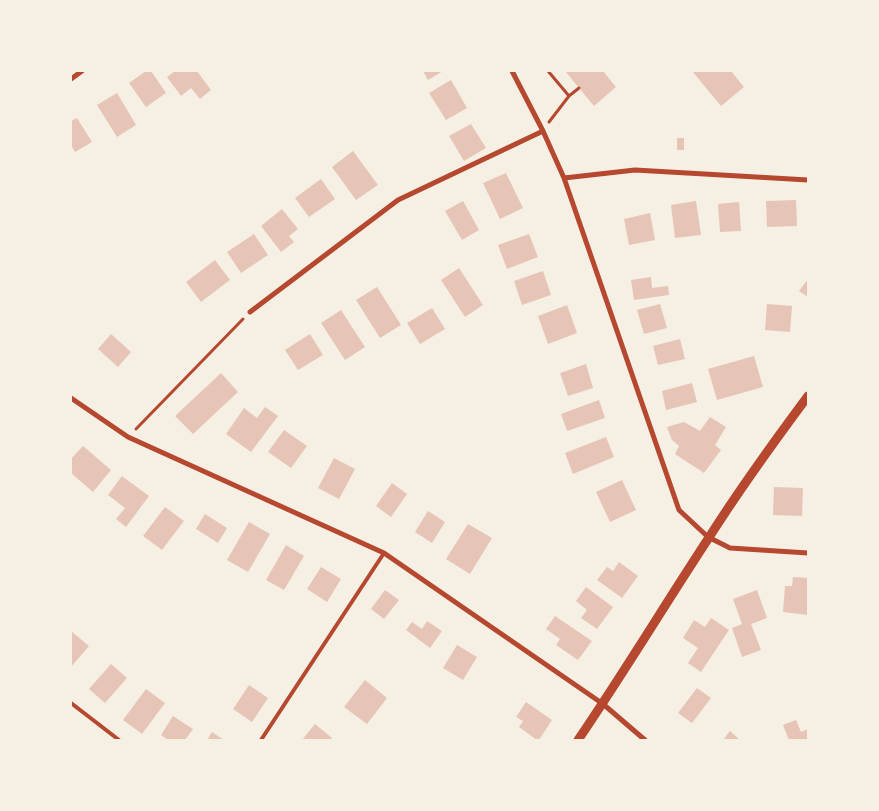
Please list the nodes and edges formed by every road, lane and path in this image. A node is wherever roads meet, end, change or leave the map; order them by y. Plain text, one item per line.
1 (82, 71) edge
2 (512, 71) edge
3 (548, 71) edge
4 (71, 79) edge
5 (579, 88) dead end
6 (568, 96) junction
7 (543, 131) junction
8 (564, 178) junction
9 (808, 180) edge
10 (250, 312) joint
11 (808, 396) edge
12 (71, 398) edge
13 (128, 437) junction
14 (708, 537) junction
15 (384, 553) junction
16 (808, 554) edge
17 (71, 703) edge
18 (602, 704) junction
19 (119, 740) edge
20 (261, 740) edge
21 (578, 740) edge
22 (645, 740) edge

1 - 4 street
2 - 7 street
3 - 6 path
5 - 6 path
6 - 7 path
7 - 8 street
7 - 10 street
8 - 9 street
8 - 14 street
10 - 13 path
11 - 14 street
12 - 13 street
13 - 15 street
14 - 16 street
14 - 18 street
15 - 18 street
15 - 20 lane
17 - 19 lane
18 - 21 street
18 - 22 street

